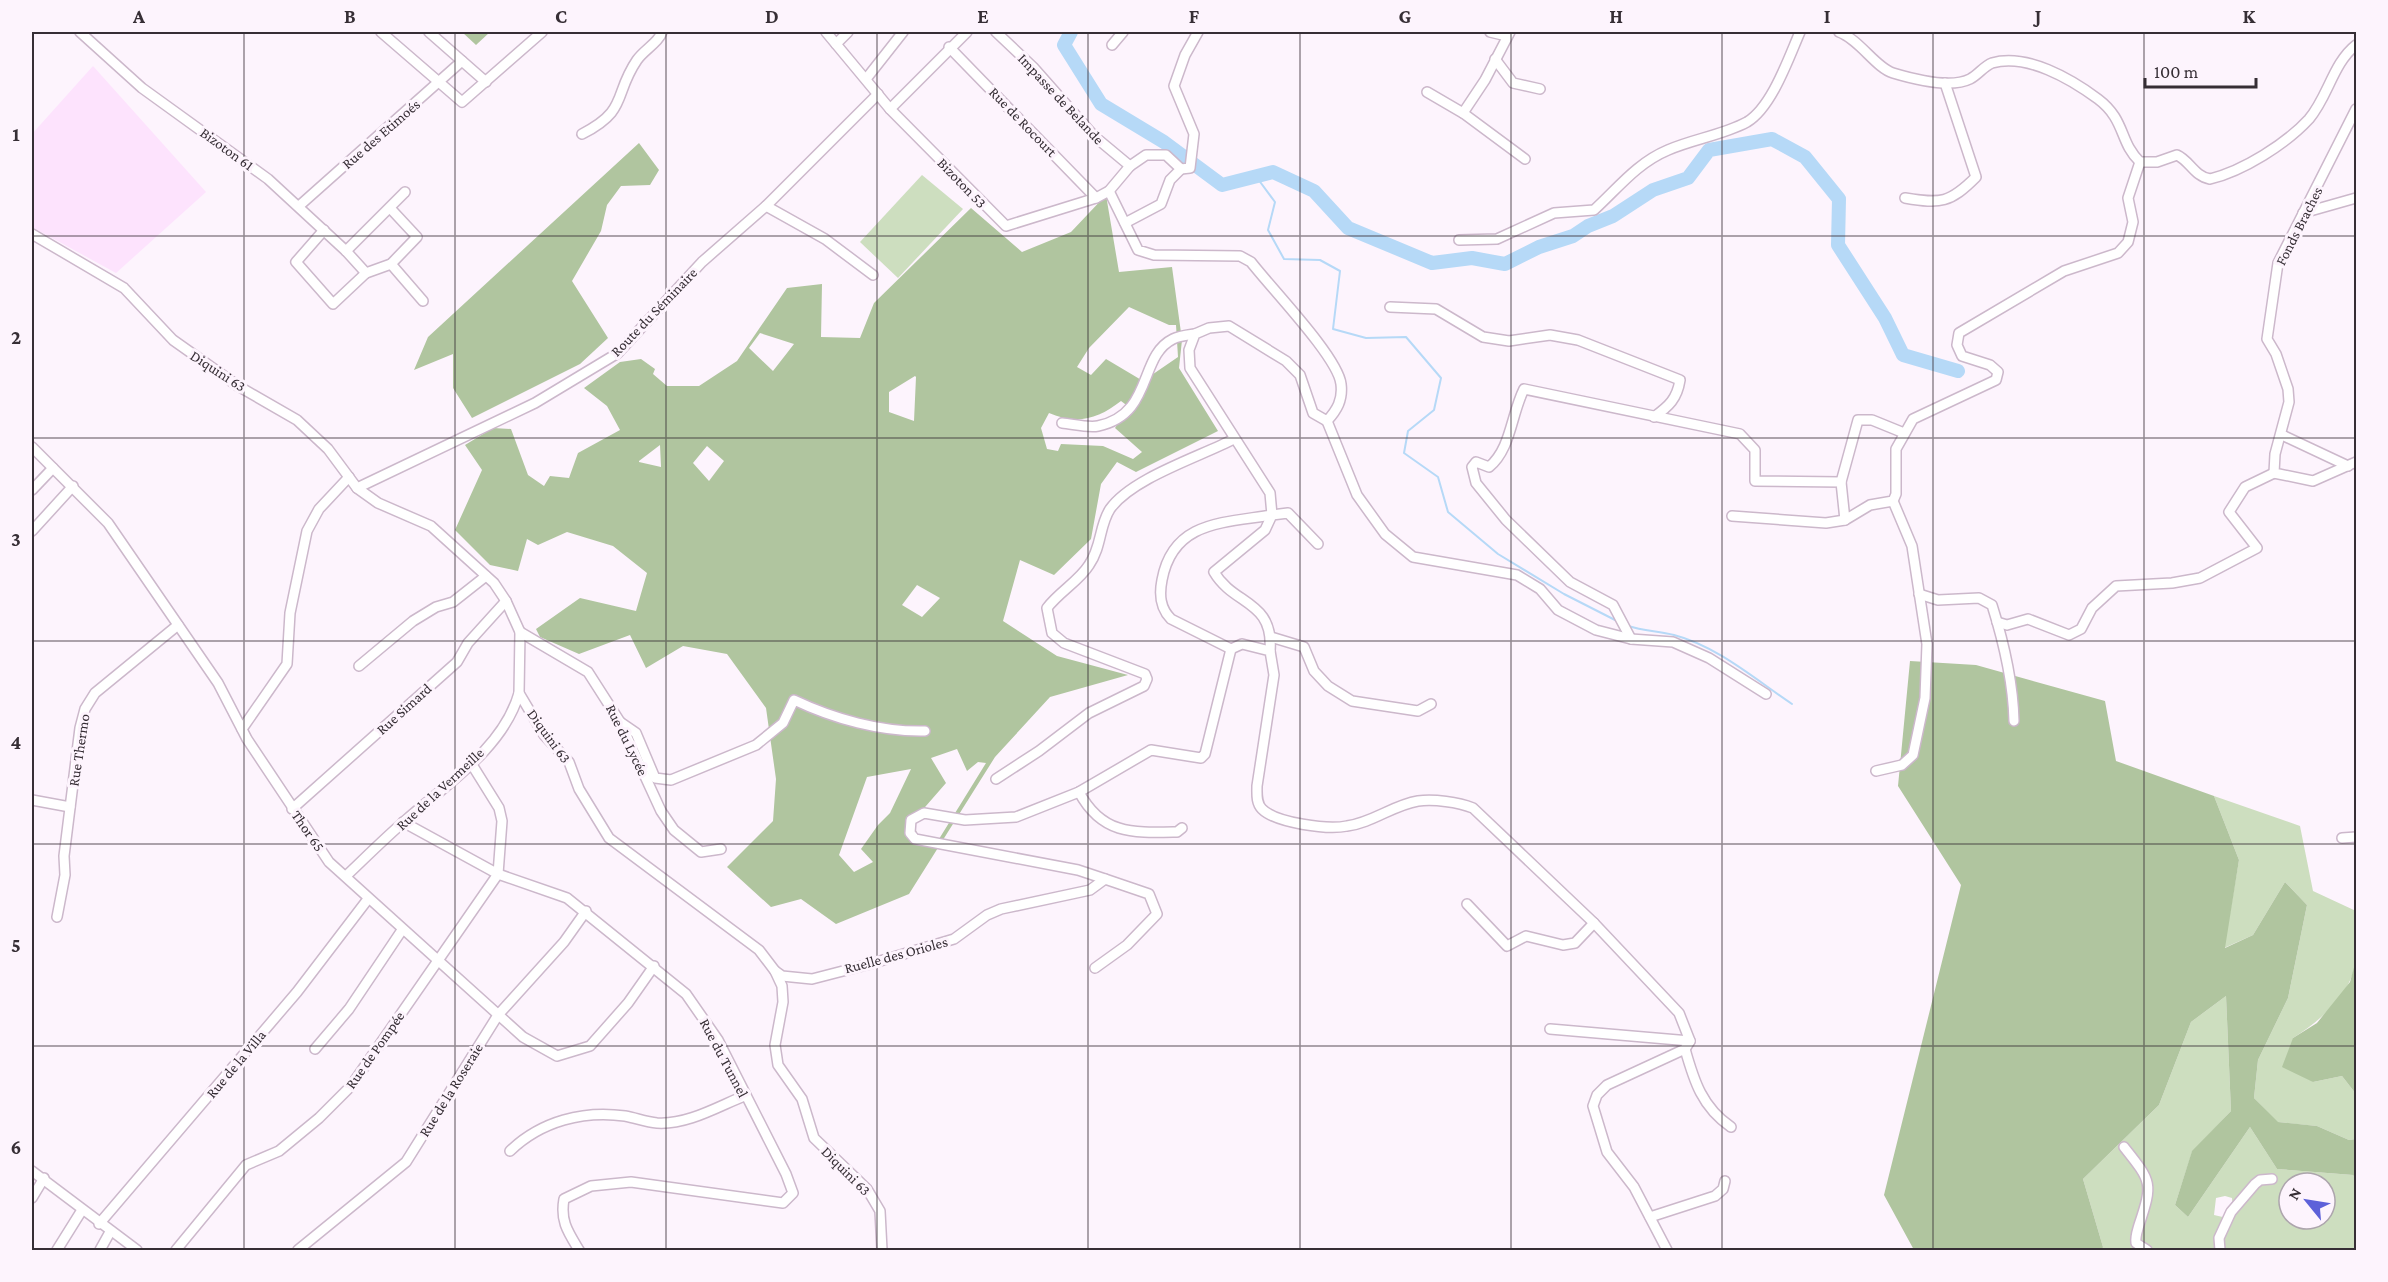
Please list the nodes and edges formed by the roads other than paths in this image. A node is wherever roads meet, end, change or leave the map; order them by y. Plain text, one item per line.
1 (80, 32) edge
2 (381, 32) edge
3 (429, 32) edge
4 (542, 32) edge
5 (662, 32) edge
6 (825, 32) edge
7 (848, 32) edge
8 (903, 32) edge
9 (967, 32) edge
10 (996, 32) edge
11 (1124, 32) edge
12 (1198, 32) edge
13 (1490, 32) edge
14 (1800, 32) edge
15 (1839, 32) edge
16 (1508, 34) edge
17 (836, 44) junction
18 (1112, 45) dead end
19 (2356, 45) edge
20 (949, 47) junction
21 (1495, 59) junction
22 (462, 61) junction
23 (866, 79) junction
24 (440, 82) junction
25 (486, 82) junction
26 (1946, 82) junction
27 (1540, 89) dead end
28 (1427, 92) dead end
29 (878, 93) junction
30 (890, 109) junction
31 (2356, 109) edge
32 (1463, 113) junction
33 (582, 134) dead end
34 (1525, 159) dead end
35 (2140, 162) junction
36 (1130, 166) junction
37 (1186, 168) junction
38 (1109, 191) junction
39 (405, 192) dead end
40 (1096, 198) junction
41 (1905, 198) dead end
42 (2356, 198) edge
43 (299, 206) junction
44 (766, 206) junction
45 (390, 208) junction
46 (2303, 213) junction
47 (1125, 223) junction
48 (324, 230) junction
49 (32, 234) edge
50 (1459, 240) dead end
51 (346, 250) junction
52 (391, 264) junction
53 (366, 273) junction
54 (873, 275) dead end
55 (423, 301) dead end
56 (1390, 307) dead end
57 (1195, 334) junction
58 (1654, 417) junction
59 (1327, 421) junction
60 (1062, 423) dead end
61 (1904, 434) junction
62 (2282, 435) junction
63 (1234, 439) junction
64 (32, 447) edge
65 (2352, 464) edge
66 (53, 468) junction
67 (2274, 473) junction
68 (349, 477) junction
69 (1841, 482) junction
70 (73, 486) junction
71 (357, 488) junction
72 (32, 489) edge
73 (1893, 501) junction
74 (1272, 515) junction
75 (1732, 516) dead end
76 (1845, 520) junction
77 (32, 531) edge
78 (1318, 544) dead end
79 (486, 576) junction
80 (1919, 594) junction
81 (507, 601) junction
82 (1997, 622) junction
83 (178, 625) junction
84 (520, 632) junction
85 (1271, 637) junction
86 (1631, 639) junction
87 (1231, 648) junction
88 (1270, 651) junction
89 (359, 666) dead end
90 (519, 693) junction
91 (1766, 694) dead end
92 (1431, 704) dead end
93 (2014, 720) dead end
94 (620, 722) junction
95 (242, 729) junction
96 (925, 731) dead end
97 (471, 763) junction
98 (1876, 771) dead end
99 (996, 779) dead end
100 (1078, 792) junction
101 (32, 800) edge
102 (70, 807) junction
103 (292, 809) junction
104 (403, 822) junction
105 (1182, 828) dead end
106 (2356, 837) edge
107 (2342, 838) dead end
108 (721, 849) dead end
109 (498, 874) junction
110 (346, 876) junction
111 (1105, 879) junction
112 (368, 899) junction
113 (1467, 904) dead end
114 (586, 911) junction
115 (57, 917) dead end
116 (1594, 923) junction
117 (402, 930) junction
118 (436, 961) junction
119 (654, 966) junction
120 (1095, 968) dead end
121 (775, 971) junction
122 (498, 1015) junction
123 (1550, 1029) dead end
124 (1688, 1045) junction
125 (315, 1049) dead end
126 (744, 1096) junction
127 (1731, 1127) dead end
128 (2124, 1147) dead end
129 (510, 1151) dead end
130 (32, 1171) edge
131 (44, 1178) junction
132 (2272, 1179) dead end
133 (1725, 1181) dead end
134 (32, 1198) edge
135 (82, 1210) junction
136 (1650, 1217) junction
137 (99, 1224) junction
138 (110, 1232) junction
139 (57, 1251) edge
140 (100, 1251) edge
141 (137, 1251) edge
142 (176, 1251) edge
143 (298, 1251) edge
144 (579, 1251) edge
145 (882, 1251) edge
146 (1666, 1251) edge
147 (2147, 1251) edge
148 (2220, 1251) edge

1 - 43 street, Bizoton 61
2 - 24 street
3 - 22 street
4 - 25 street
5 - 33 street
6 - 17 street, Bizoton 53
7 - 17 street
8 - 23 street
9 - 20 street
10 - 36 street, Impasse de Belande
11 - 18 street
12 - 37 street
13 - 16 street
14 - 50 street
15 - 26 street
16 - 21 street
17 - 23 street, Bizoton 53
19 - 35 street
20 - 30 street
20 - 40 street, Rue de Rocourt
21 - 27 street
21 - 32 street
22 - 24 street, Rue des Etimoés
22 - 25 street
23 - 29 street, Bizoton 53
24 - 25 street
24 - 43 street, Rue des Etimoés
26 - 35 street
26 - 41 street
28 - 32 street
29 - 30 street, Bizoton 53
29 - 44 street, Route du Séminaire
30 - 40 street, Bizoton 53
31 - 46 street, Fonds Braches
32 - 34 street
35 - 61 street
36 - 37 street
36 - 38 street, Bizoton 53
37 - 47 street
38 - 40 street, Bizoton 53
38 - 47 street
39 - 45 street
42 - 46 street
43 - 48 street, Bizoton 61
44 - 54 street
44 - 71 street, Route du Séminaire
45 - 51 street
45 - 52 street
46 - 62 street, Fonds Braches
47 - 59 street
48 - 51 street, Bizoton 61
48 - 53 street
49 - 68 street, Diquini 63
51 - 53 street, Bizoton 61
52 - 53 street
52 - 55 street
56 - 58 street
57 - 59 street
57 - 60 street
57 - 63 street
58 - 69 street
58 - 86 street
59 - 86 street
61 - 69 street
61 - 73 street
62 - 65 street
62 - 67 street, Fonds Braches
63 - 74 street
63 - 99 street
64 - 66 street, Thor 65
65 - 67 street
66 - 70 street, Thor 65
66 - 72 street
67 - 82 street
68 - 71 street, Diquini 63
68 - 95 street
69 - 76 street
70 - 77 street
70 - 83 street, Thor 65
71 - 79 street, Diquini 63
73 - 76 street
73 - 80 street
74 - 78 street
74 - 85 street
74 - 87 street
75 - 76 street
79 - 81 street, Diquini 63
79 - 89 street
80 - 82 street
80 - 98 street
81 - 84 street, Diquini 63
81 - 103 street, Rue Simard
82 - 93 street
83 - 95 street, Thor 65
83 - 102 street, Rue Thermo
84 - 90 street, Diquini 63
84 - 94 street, Rue du Lycée
85 - 88 street
85 - 92 street
86 - 91 street
87 - 88 street
87 - 100 street
88 - 116 street
90 - 97 street, Rue de la Vermeille
90 - 121 street, Diquini 63
94 - 96 street
94 - 108 street, Rue du Lycée
95 - 103 street, Thor 65
97 - 104 street, Rue de la Vermeille
97 - 109 street
100 - 105 street
100 - 111 street
101 - 102 street
102 - 115 street, Rue Thermo
103 - 110 street, Thor 65
104 - 109 street, Rue du Tunnel
104 - 110 street, Rue de la Vermeille
106 - 107 street
109 - 114 street, Rue du Tunnel
109 - 118 street, Rue de Pompée
110 - 112 street, Thor 65
111 - 120 street
111 - 121 street, Ruelle des Orioles
112 - 117 street, Thor 65
112 - 137 street, Rue de la Villa
113 - 116 street
114 - 119 street, Rue du Tunnel
114 - 122 street, Rue de la Roseraie
116 - 124 street
117 - 118 street, Thor 65
117 - 125 street
118 - 122 street, Thor 65
118 - 142 street, Rue de Pompée
119 - 122 street, Thor 65
119 - 126 street, Rue du Tunnel
121 - 145 street, Diquini 63
122 - 143 street, Rue de la Roseraie
123 - 124 street
124 - 127 street
124 - 136 street
126 - 129 street
126 - 144 street, Rue du Tunnel
128 - 147 street
130 - 131 street
131 - 134 street
131 - 135 street
132 - 148 street
133 - 136 street
135 - 137 street
135 - 139 street
136 - 146 street
137 - 138 street
138 - 140 street
138 - 141 street

